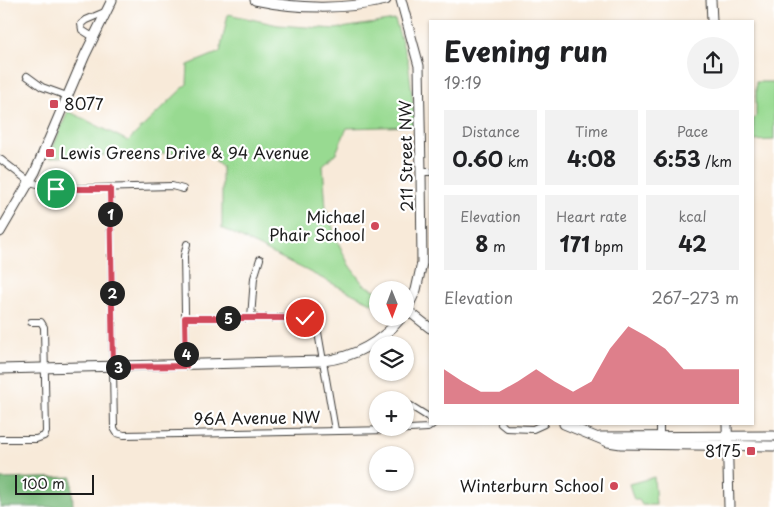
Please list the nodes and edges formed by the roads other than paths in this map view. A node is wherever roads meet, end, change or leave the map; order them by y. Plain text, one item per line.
1 (256, 0) edge
2 (386, 0) edge
3 (401, 0) edge
4 (711, 0) edge
5 (110, 3) edge
6 (712, 20) edge
7 (93, 37) junction
8 (27, 76) dead end
9 (67, 96) junction
10 (0, 160) edge
11 (426, 172) edge
12 (30, 182) junction
13 (110, 189) junction
14 (183, 189) dead end
15 (0, 232) edge
16 (187, 244) dead end
17 (260, 259) dead end
18 (414, 294) edge
19 (185, 318) junction
20 (251, 318) junction
21 (414, 319) edge
22 (31, 322) dead end
23 (393, 326) edge
24 (429, 327) edge
25 (323, 361) junction
26 (186, 366) junction
27 (113, 367) junction
28 (45, 368) junction
29 (0, 369) edge
30 (414, 408) edge
31 (429, 417) edge
32 (432, 425) edge
33 (502, 425) edge
34 (542, 425) edge
35 (567, 425) edge
36 (660, 425) edge
37 (728, 425) edge
38 (414, 428) edge
39 (369, 429) edge
40 (335, 430) junction
41 (774, 436) edge
42 (0, 439) edge
43 (660, 442) junction
44 (728, 442) junction
45 (774, 446) edge
46 (729, 507) edge

1 - 2 street
3 - 11 street, 211 Street NW
4 - 6 street
5 - 7 street
5 - 7 street
7 - 9 street
8 - 9 street
9 - 12 street
10 - 12 street
11 - 18 street, 211 Street NW
12 - 13 street
12 - 15 street
13 - 14 street
13 - 27 street
16 - 19 street
17 - 20 street
19 - 20 street
19 - 26 street
20 - 25 street
21 - 24 street
22 - 28 street
23 - 25 street
25 - 26 street
25 - 40 street
26 - 27 street
27 - 28 street
27 - 40 street, 96A Avenue NW
28 - 29 street
28 - 42 street
30 - 31 street
32 - 38 street, 96A Avenue NW
33 - 34 street
35 - 43 street
36 - 43 street
37 - 44 street
39 - 40 street, 96A Avenue NW
41 - 44 street
43 - 44 street
44 - 45 street
44 - 46 street

